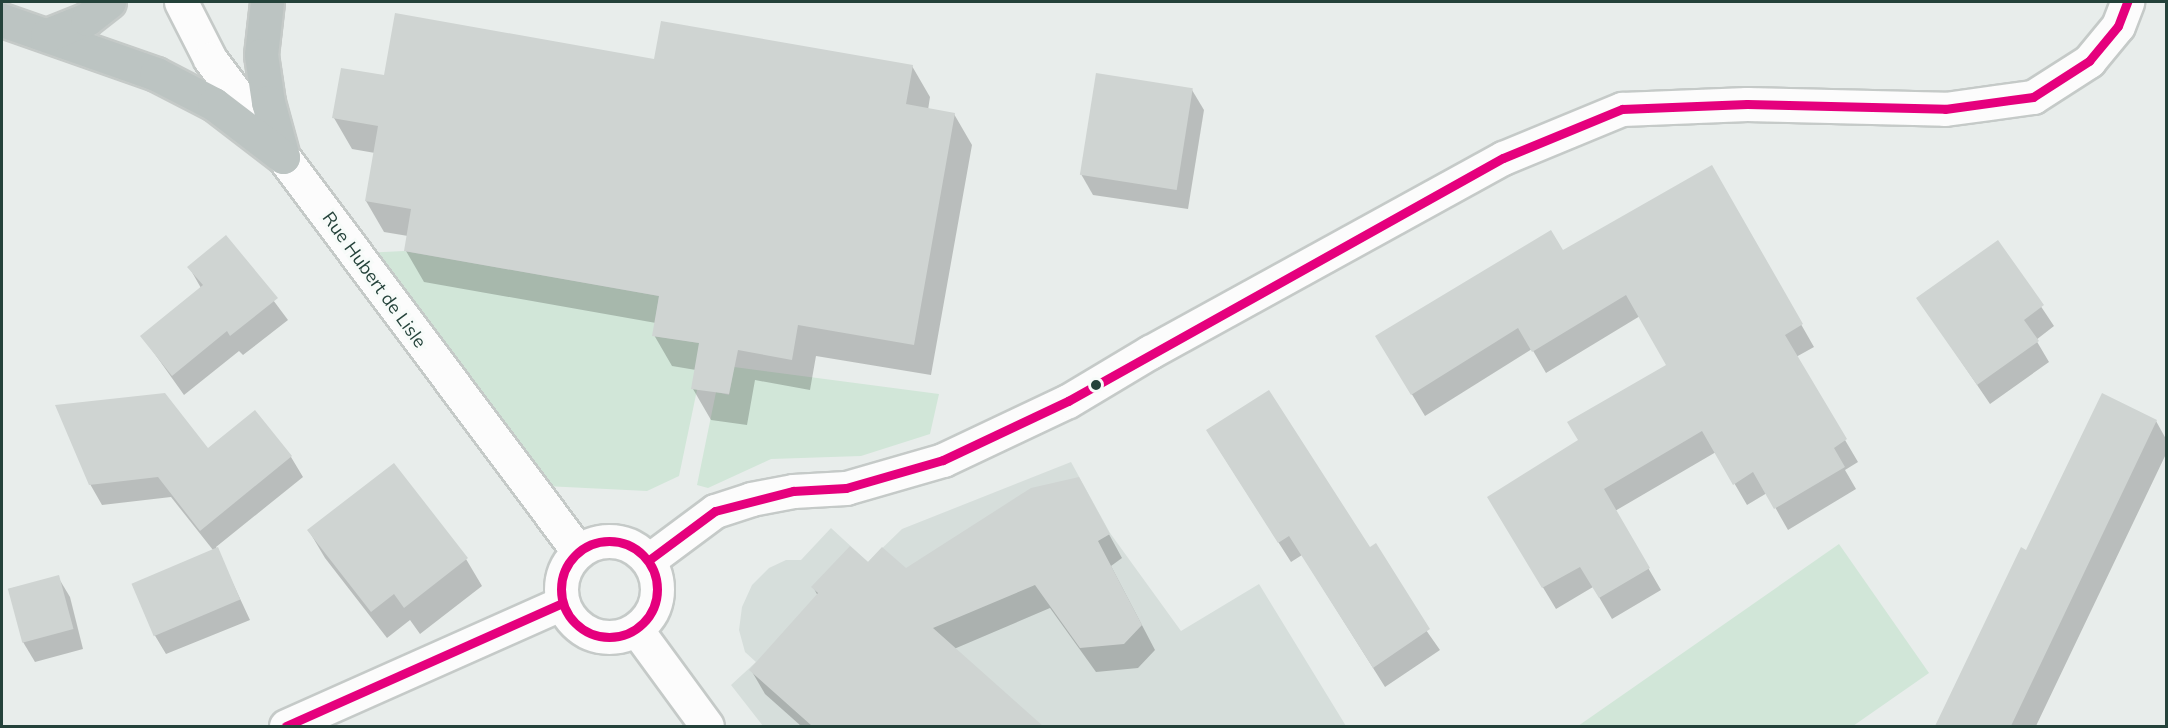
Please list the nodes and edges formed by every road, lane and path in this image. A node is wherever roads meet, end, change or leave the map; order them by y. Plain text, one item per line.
1 (109, 2) edge
2 (181, 2) edge
3 (267, 2) edge
4 (2127, 2) edge
5 (2, 20) edge
6 (47, 35) junction
7 (284, 157) junction
8 (578, 551) junction
9 (649, 560) junction
10 (562, 603) junction
11 (636, 629) junction
12 (286, 726) edge
13 (707, 726) edge

1 - 6 highway
2 - 7 street, Rue Hubert de Lisle
3 - 7 highway
4 - 9 street
5 - 6 highway
6 - 7 highway
7 - 8 street, Rue Hubert de Lisle
8 - 9 street
8 - 10 street
9 - 11 street
10 - 11 street
10 - 12 street
11 - 13 street

